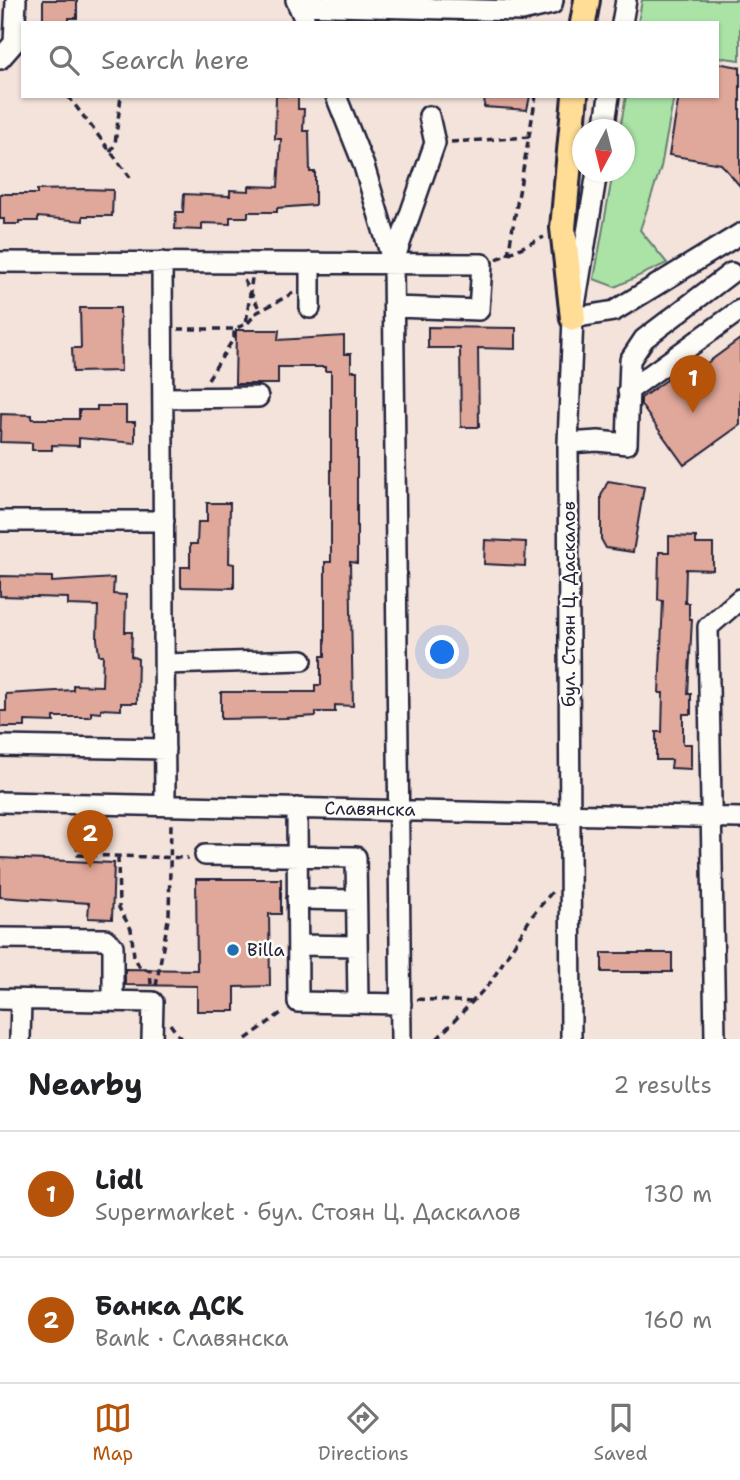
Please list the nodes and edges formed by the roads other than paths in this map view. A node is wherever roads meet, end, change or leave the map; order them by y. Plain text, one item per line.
1 (16, 0) edge
2 (587, 0) edge
3 (626, 0) edge
4 (552, 1) edge
5 (385, 3) edge
6 (300, 9) edge
7 (583, 21) edge
8 (622, 21) edge
9 (0, 59) edge
10 (337, 98) edge
11 (575, 98) edge
12 (609, 98) edge
13 (429, 116) dead end
14 (606, 119) edge
15 (595, 182) edge
16 (740, 234) edge
17 (715, 250) junction
18 (0, 262) edge
19 (162, 262) junction
20 (310, 263) junction
21 (393, 263) junction
22 (736, 279) edge
23 (395, 307) junction
24 (310, 308) dead end
25 (740, 310) edge
26 (573, 318) junction
27 (628, 391) junction
28 (258, 397) dead end
29 (163, 398) junction
30 (568, 443) junction
31 (0, 521) edge
32 (164, 522) junction
33 (740, 599) edge
34 (302, 660) dead end
35 (165, 664) junction
36 (0, 746) edge
37 (165, 749) junction
38 (0, 802) edge
39 (165, 805) junction
40 (296, 808) junction
41 (400, 810) junction
42 (569, 813) junction
43 (711, 817) junction
44 (740, 818) edge
45 (205, 855) road end
46 (297, 856) junction
47 (297, 899) junction
48 (356, 900) junction
49 (0, 938) edge
50 (298, 945) junction
51 (357, 946) junction
52 (0, 999) edge
53 (21, 1000) junction
54 (113, 1001) junction
55 (401, 1001) junction
56 (358, 1003) junction
57 (20, 1039) edge
58 (152, 1039) edge
59 (401, 1039) edge
60 (571, 1039) edge
61 (715, 1039) edge

1 - 9 street
2 - 7 main road
3 - 8 street
4 - 5 street
5 - 6 street
10 - 21 street
11 - 26 main road
12 - 14 street
13 - 21 street
15 - 26 street, бул. Стоян Ц. Даскалов
16 - 17 street
17 - 22 street
17 - 26 street
18 - 19 street
19 - 20 street
19 - 29 street
20 - 21 street
20 - 24 street
21 - 23 street
21 - 23 street
22 - 27 street
23 - 41 street
25 - 27 street
26 - 30 street, бул. Стоян Ц. Даскалов
27 - 30 street
28 - 29 street
29 - 32 street
30 - 42 street, бул. Стоян Ц. Даскалов
31 - 32 street
32 - 35 street
33 - 43 street
34 - 35 street
35 - 37 street
36 - 37 street
37 - 39 street
38 - 39 street, Славянска
39 - 40 street, Славянска
40 - 41 street, Славянска
40 - 46 street
41 - 42 street, Славянска
41 - 55 street
42 - 43 street, Славянска
42 - 60 street, бул. Стоян Ц. Даскалов
43 - 44 street, Славянска
43 - 61 street
45 - 46 street
46 - 47 street
46 - 48 street
47 - 48 street
47 - 50 street
48 - 51 street
49 - 54 street
50 - 51 street
50 - 56 street
51 - 56 street
52 - 53 street
53 - 54 street
53 - 57 street
54 - 58 street
55 - 56 street
55 - 59 street

